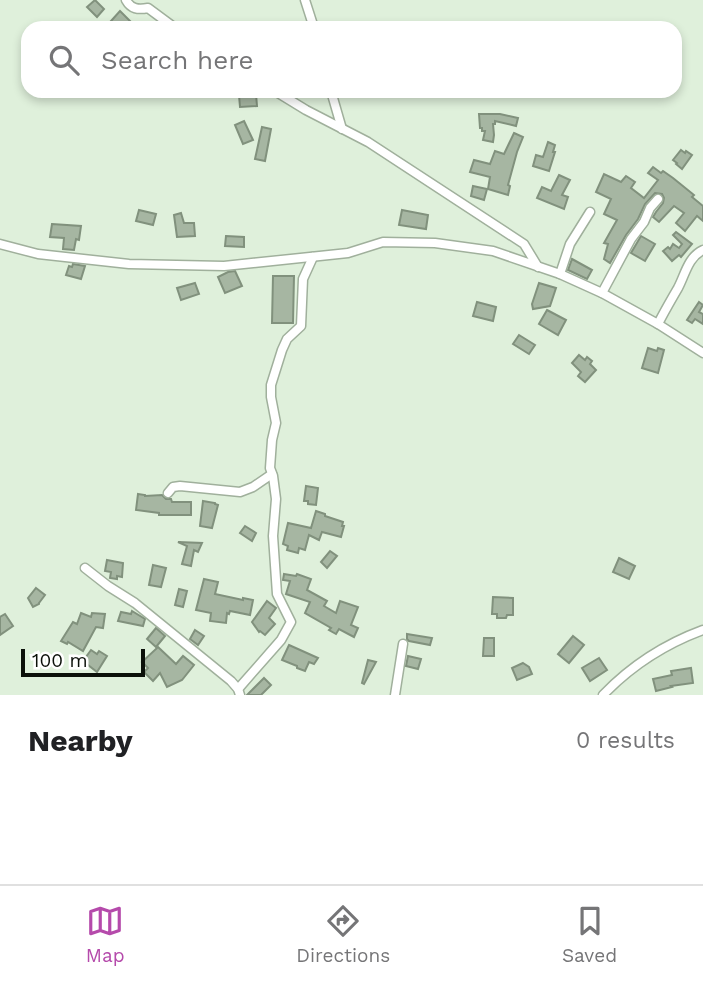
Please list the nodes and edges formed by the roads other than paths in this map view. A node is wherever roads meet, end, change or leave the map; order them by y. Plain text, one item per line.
1 (126, 0) edge
2 (304, 0) edge
3 (166, 21) edge
4 (312, 21) edge
5 (287, 98) edge
6 (333, 98) edge
7 (342, 129) junction
8 (658, 199) dead end
9 (590, 212) dead end
10 (0, 244) edge
11 (703, 250) edge
12 (313, 257) junction
13 (539, 268) junction
14 (560, 274) junction
15 (602, 293) junction
16 (658, 324) junction
17 (703, 353) edge
18 (272, 474) junction
19 (168, 493) dead end
20 (85, 568) dead end
21 (703, 630) edge
22 (403, 644) dead end
23 (239, 692) edge
24 (396, 695) edge
25 (603, 695) edge

1 - 3 street
2 - 4 street
5 - 7 street
6 - 7 street
7 - 13 street
8 - 15 street
9 - 14 street
10 - 12 street
11 - 16 street
12 - 13 street
12 - 18 street
13 - 14 street
14 - 15 street
15 - 16 street
16 - 17 street
18 - 19 street
18 - 23 street
20 - 23 street
21 - 25 street
22 - 24 street

